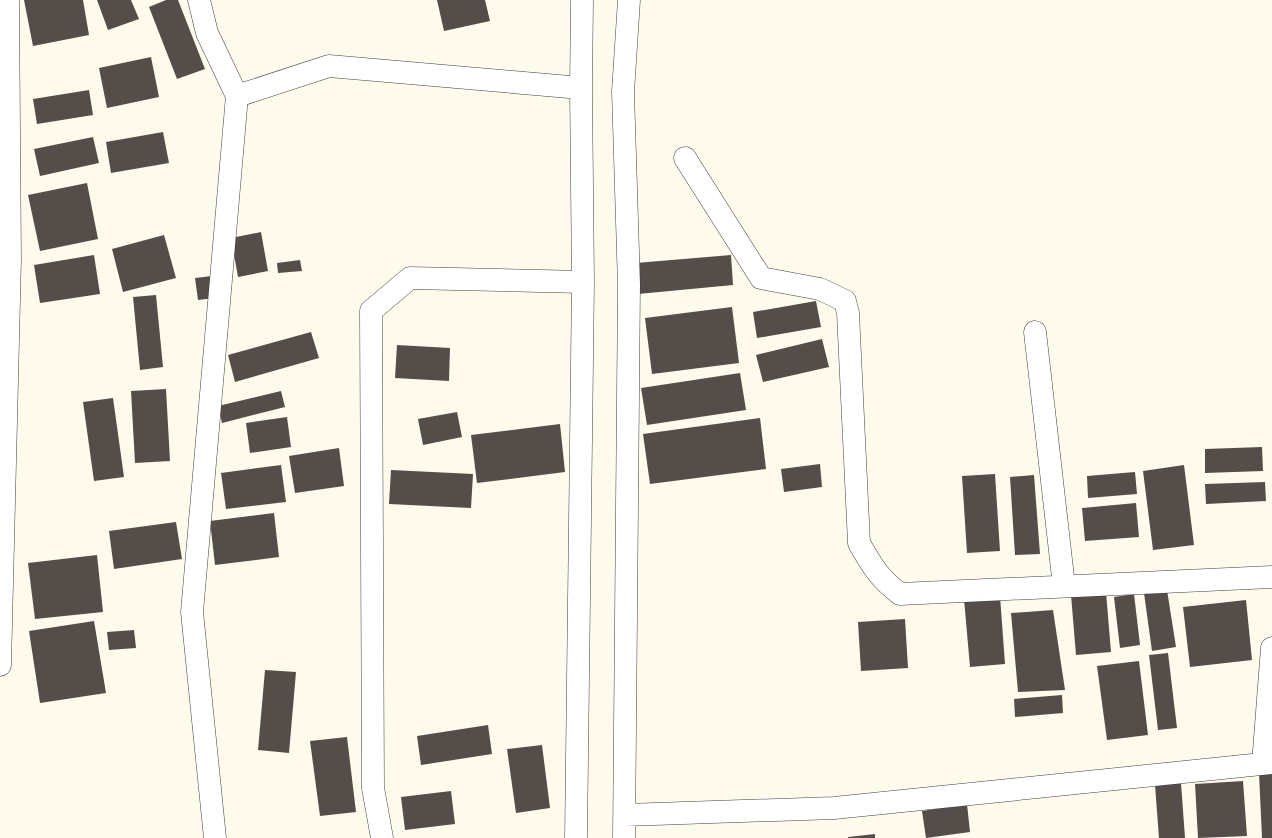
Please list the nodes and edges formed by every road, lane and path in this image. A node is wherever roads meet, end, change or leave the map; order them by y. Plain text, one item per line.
1 (8, 0) edge
2 (199, 0) edge
3 (582, 0) edge
4 (629, 0) edge
5 (581, 88) junction
6 (237, 96) junction
7 (685, 158) dead end
8 (583, 282) junction
9 (1035, 332) dead end
10 (1272, 577) edge
11 (1064, 586) junction
12 (1272, 648) edge
13 (0, 665) edge
14 (1268, 763) edge
15 (625, 816) junction
16 (215, 838) edge
17 (382, 838) edge
18 (576, 838) edge
19 (624, 838) edge

1 - 13 street
2 - 6 street
3 - 5 street
4 - 15 street
5 - 6 street
5 - 8 street
6 - 16 street
7 - 11 street
8 - 17 street
8 - 18 street
9 - 11 street
10 - 11 street
12 - 14 street
14 - 15 street
15 - 19 street

